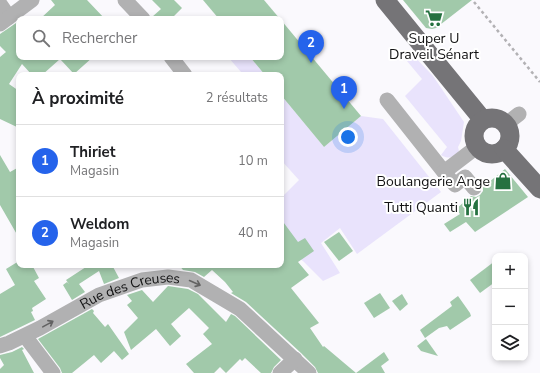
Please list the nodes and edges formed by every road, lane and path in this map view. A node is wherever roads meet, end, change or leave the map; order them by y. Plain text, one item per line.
1 (32, 0) edge
2 (125, 0) edge
3 (385, 0) edge
4 (474, 2) dead end
5 (0, 4) edge
6 (140, 16) edge
7 (5, 20) edge
8 (173, 60) edge
9 (183, 72) edge
10 (540, 82) edge
11 (387, 100) dead end
12 (483, 120) junction
13 (478, 146) junction
14 (504, 149) junction
15 (444, 172) junction
16 (474, 188) dead end
17 (540, 189) edge
18 (25, 336) junction
19 (0, 346) edge
20 (295, 359) junction
21 (53, 373) edge
22 (280, 373) edge
23 (309, 373) edge

1 - 7 street
2 - 6 street
3 - 12 main road
4 - 10 path
5 - 7 street
8 - 9 street
11 - 15 street
12 - 13 main road
12 - 14 main road
13 - 14 main road
13 - 15 street
14 - 17 main road
15 - 16 street
18 - 19 street, Rue des Creuses
18 -> 20 street, Rue des Creuses
18 - 21 street
20 - 22 street
20 - 23 street, Rue des Creuses

